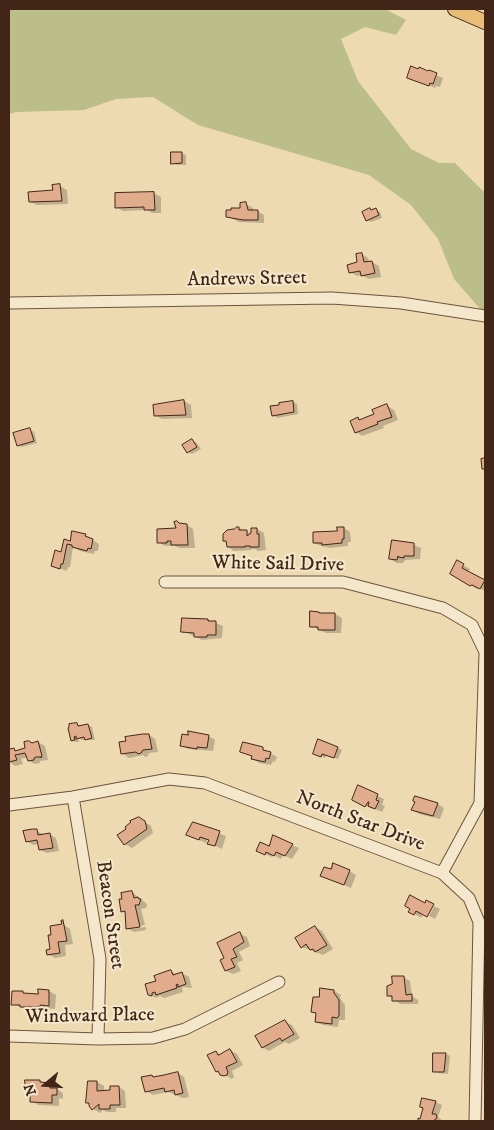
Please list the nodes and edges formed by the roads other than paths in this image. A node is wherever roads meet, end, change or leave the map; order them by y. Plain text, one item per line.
1 (454, 9) edge
2 (485, 22) edge
3 (9, 303) edge
4 (485, 316) edge
5 (166, 582) dead end
6 (485, 653) edge
7 (73, 797) junction
8 (9, 805) edge
9 (442, 873) junction
10 (279, 982) dead end
11 (9, 1036) edge
12 (98, 1039) junction
13 (475, 1121) edge

1 - 2 main road
3 - 4 street, Andrews Street
5 - 6 street, White Sail Drive
6 - 9 street, White Sail Drive
7 - 8 street, North Star Drive
7 - 9 street, North Star Drive
7 - 12 street, Beacon Street
9 - 13 street, North Star Drive
10 - 12 street, Windward Place
11 - 12 street, Windward Place

